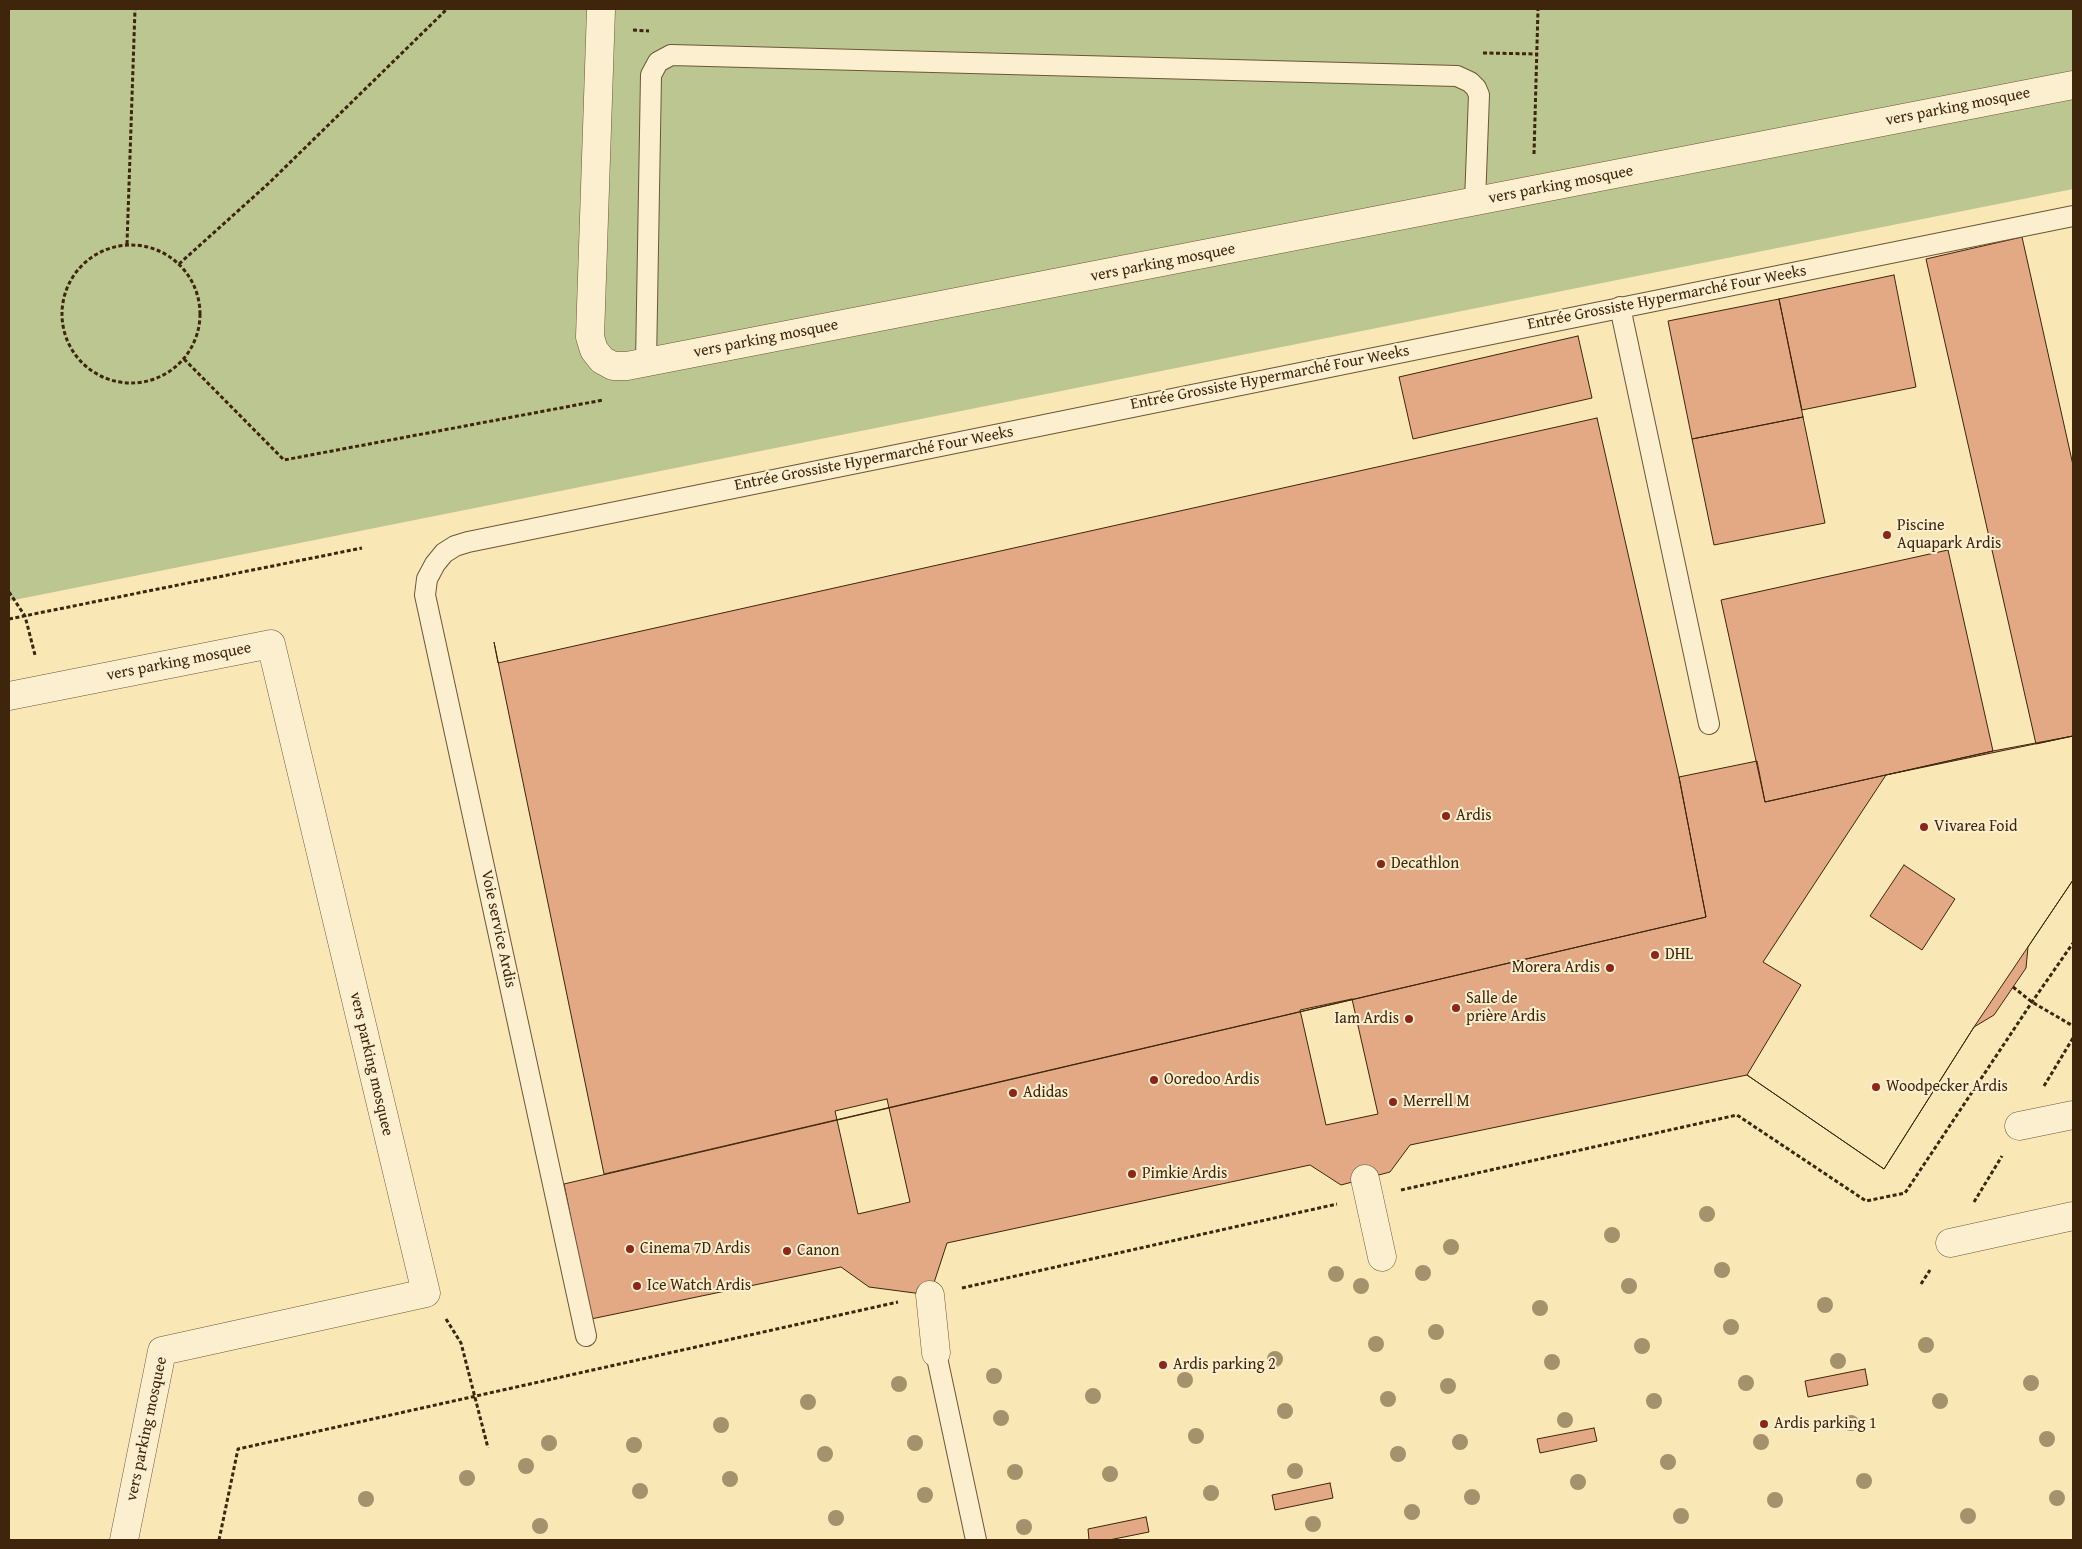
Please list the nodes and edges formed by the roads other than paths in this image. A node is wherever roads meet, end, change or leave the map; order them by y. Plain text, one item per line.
1 (601, 9) edge
2 (2073, 85) edge
3 (1475, 202) junction
4 (2073, 216) edge
5 (1620, 307) junction
6 (646, 362) junction
7 (468, 542) joint
8 (9, 696) edge
9 (1709, 724) dead end
10 (2073, 1115) edge
11 (2020, 1126) road end
12 (1366, 1188) road end
13 (2073, 1216) edge
14 (1950, 1243) road end
15 (1382, 1257) dead end
16 (930, 1295) road end
17 (586, 1336) dead end
18 (936, 1353) joint
19 (124, 1540) edge
20 (976, 1540) edge

1 - 6 street, vers parking mosquee
2 - 3 street, vers parking mosquee
3 - 6 street, vers parking mosquee
3 - 6 lane
4 - 5 lane, Entrée Grossiste Hypermarché Four Weeks
5 - 7 lane, Entrée Grossiste Hypermarché Four Weeks
5 - 9 lane
7 - 17 lane, Voie service Ardis
8 - 19 street, vers parking mosquee
10 - 11 street
12 - 15 street
13 - 14 street
16 - 18 street
18 - 20 lane

